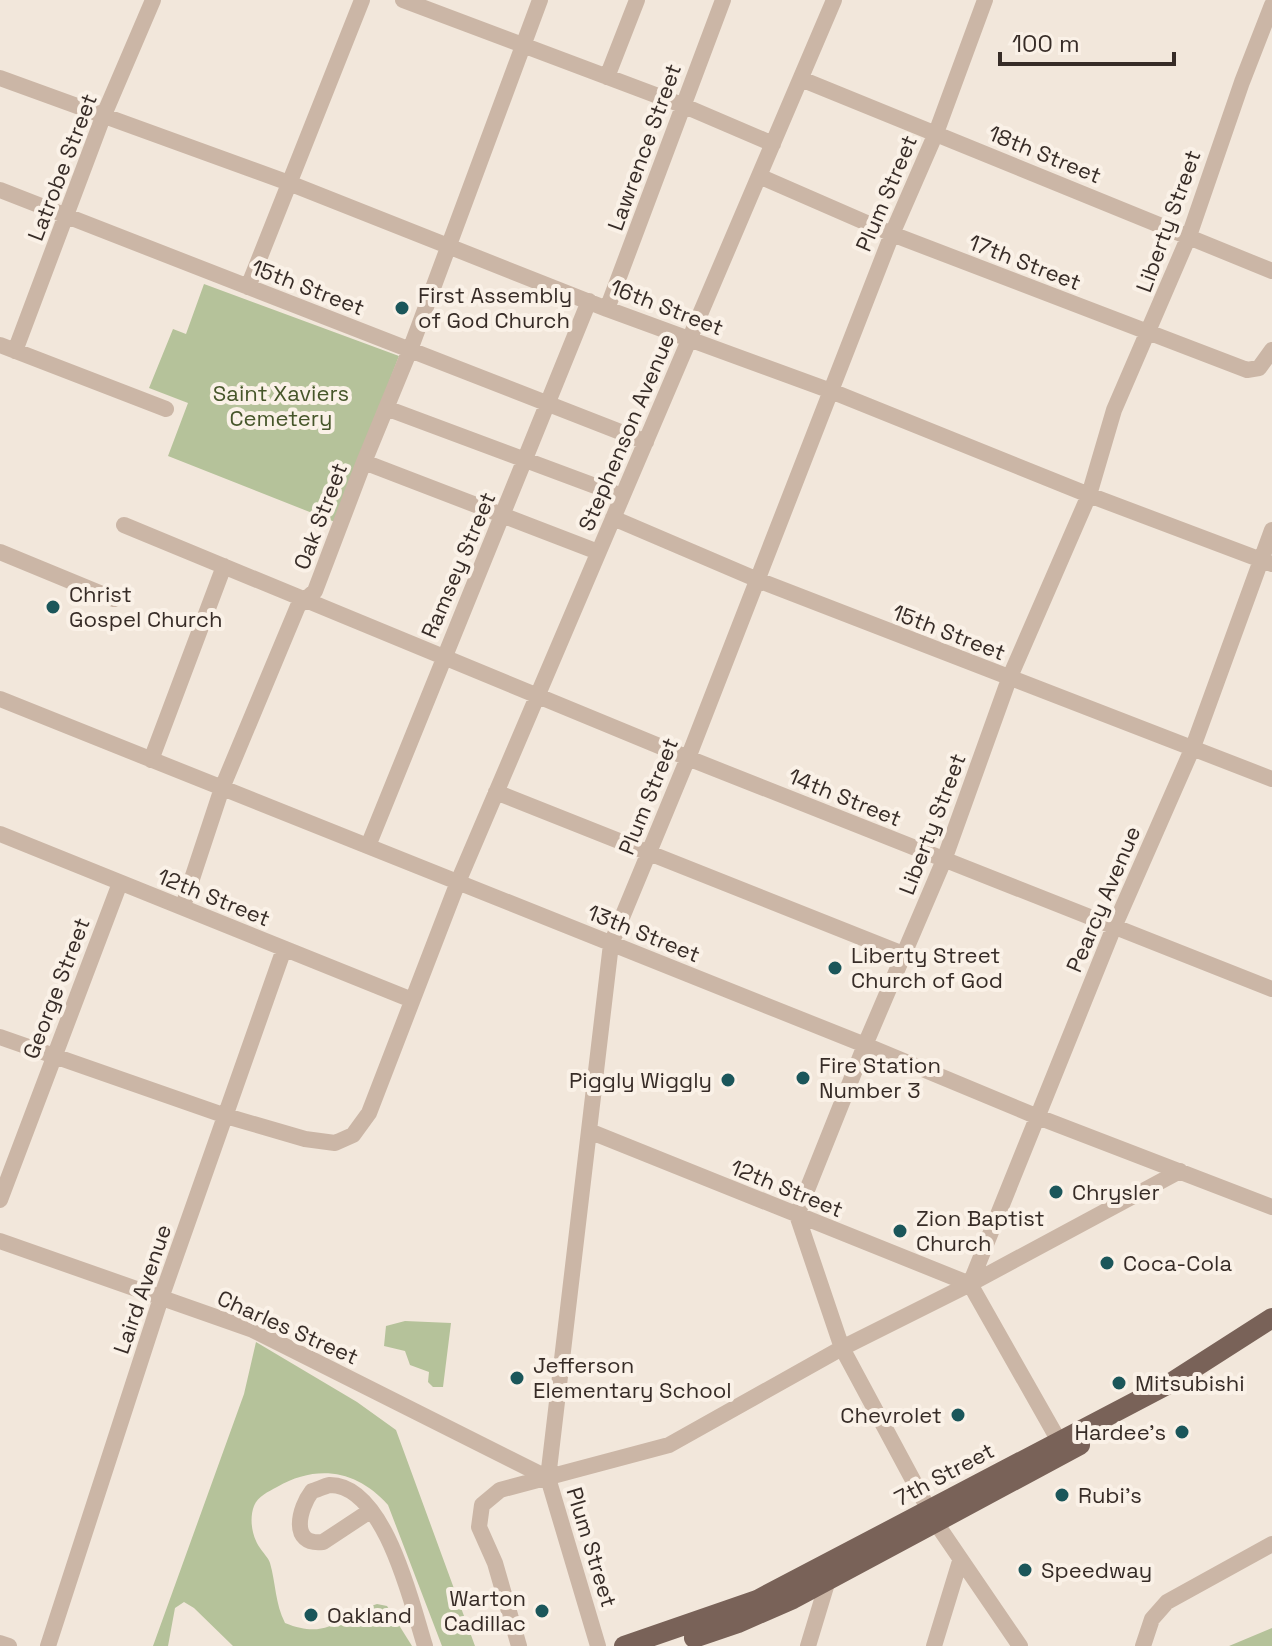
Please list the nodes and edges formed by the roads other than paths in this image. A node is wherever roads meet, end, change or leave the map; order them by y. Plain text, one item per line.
1 (153, 0) edge
2 (362, 0) edge
3 (403, 0) edge
4 (540, 0) edge
5 (637, 0) edge
6 (723, 0) edge
7 (834, 0) edge
8 (985, 0) edge
9 (1272, 5) edge
10 (522, 45) junction
11 (607, 77) junction
12 (0, 78) edge
13 (801, 79) junction
14 (682, 105) junction
15 (103, 117) junction
16 (936, 133) junction
17 (773, 144) junction
18 (759, 176) junction
19 (289, 183) junction
20 (0, 190) edge
21 (67, 216) junction
22 (892, 234) junction
23 (1189, 236) junction
24 (448, 244) junction
25 (1272, 271) edge
26 (248, 287) junction
27 (589, 301) junction
28 (607, 309) junction
29 (1149, 333) junction
30 (689, 340) junction
31 (8, 348) edge
32 (410, 350) junction
33 (1272, 350) edge
34 (831, 391) junction
35 (548, 404) junction
36 (386, 408) junction
37 (166, 409) dead end
38 (646, 442) junction
39 (525, 461) junction
40 (364, 462) junction
41 (1089, 495) junction
42 (622, 496) junction
43 (504, 515) junction
44 (613, 518) junction
45 (124, 525) dead end
46 (1272, 530) edge
47 (0, 552) edge
48 (598, 552) junction
49 (1266, 561) edge
50 (224, 566) junction
51 (758, 580) junction
52 (114, 599) dead end
53 (306, 599) junction
54 (444, 656) junction
55 (1009, 679) junction
56 (538, 695) junction
57 (0, 699) edge
58 (1193, 747) junction
59 (688, 758) junction
60 (151, 760) junction
61 (1272, 779) edge
62 (222, 788) junction
63 (496, 792) junction
64 (0, 834) edge
65 (368, 846) junction
66 (649, 852) junction
67 (944, 860) junction
68 (458, 882) junction
69 (120, 883) junction
70 (183, 906) junction
71 (1114, 927) junction
72 (611, 944) junction
73 (284, 949) junction
74 (903, 954) junction
75 (1272, 989) edge
76 (412, 1000) junction
77 (0, 1037) edge
78 (865, 1045) junction
79 (53, 1056) junction
80 (226, 1116) junction
81 (1038, 1117) junction
82 (589, 1131) junction
83 (1180, 1171) junction
84 (0, 1200) edge
85 (1272, 1207) edge
86 (797, 1215) junction
87 (0, 1241) edge
88 (970, 1284) junction
89 (161, 1298) junction
90 (1272, 1318) edge
91 (1272, 1333) edge
92 (842, 1348) junction
93 (1059, 1441) junction
94 (548, 1478) junction
95 (370, 1511) dead end
96 (932, 1516) junction
97 (1272, 1544) edge
98 (960, 1561) junction
99 (828, 1580) junction
100 (698, 1634) edge
101 (0, 1643) edge
102 (9, 1646) edge
103 (48, 1646) edge
104 (425, 1646) edge
105 (519, 1646) edge
106 (598, 1646) edge
107 (624, 1646) edge
108 (667, 1646) edge
109 (808, 1646) edge
110 (934, 1646) edge
111 (1020, 1646) edge
112 (1143, 1646) edge

1 - 15 street, Latrobe Street
2 - 19 street
3 - 10 street
4 - 10 street, Oak Street
5 - 11 street
6 - 14 street, Lawrence Street
7 - 13 street, Stephenson Avenue
8 - 16 street, Plum Street
9 - 23 street, Liberty Street
10 - 11 street
10 - 24 street, Oak Street
11 - 14 street
12 - 15 street, 16th Street
13 - 16 street, 18th Street
13 - 17 street, Stephenson Avenue
14 - 17 street
14 - 28 street, Lawrence Street
15 - 19 street, 16th Street
15 - 21 street, Latrobe Street
16 - 22 street, Plum Street
16 - 23 street, 18th Street
17 - 18 street, Stephenson Avenue
18 - 22 street, 17th Street
18 - 30 street, Stephenson Avenue
19 - 24 street, 16th Street
19 - 26 street
20 - 21 street, 15th Street
21 - 26 street, 15th Street
21 - 31 street, Latrobe Street
22 - 29 street, 17th Street
22 - 34 street, Plum Street
23 - 25 street, 18th Street
23 - 29 street, Liberty Street
24 - 27 street, 16th Street
24 - 32 street, Oak Street
26 - 32 street, 15th Street
27 - 28 street, 16th Street
27 - 35 street, Ramsey Street
28 - 30 street, 16th Street
29 - 33 street, 17th Street
29 - 41 street, Liberty Street
30 - 34 street, 16th Street
30 - 38 street, Stephenson Avenue
31 - 37 street
32 - 35 street, 15th Street
32 - 36 street, Oak Street
34 - 41 street, 16th Street
34 - 51 street, Plum Street
35 - 38 street, 15th Street
35 - 39 street, Ramsey Street
36 - 39 street
36 - 40 street, Oak Street
38 - 42 street, Stephenson Avenue
39 - 42 street
39 - 43 street, Ramsey Street
40 - 43 street
40 - 53 street, Oak Street
41 - 49 street, 16th Street
41 - 55 street, Liberty Street
42 - 44 street, Stephenson Avenue
43 - 48 street
43 - 54 street, Ramsey Street
44 - 48 street, Stephenson Avenue
44 - 51 street, 15th Street
45 - 50 street, 14th Street
46 - 49 street, Pearcy Avenue
47 - 52 street
48 - 56 street, Stephenson Avenue
49 - 58 street, Pearcy Avenue
50 - 53 street, 14th Street
50 - 60 street
51 - 55 street, 15th Street
51 - 59 street, Plum Street
53 - 54 street, 14th Street
53 - 62 street, Oak Street
54 - 56 street, 14th Street
54 - 65 street, Ramsey Street
55 - 58 street, 15th Street
55 - 67 street, Liberty Street
56 - 59 street, 14th Street
56 - 63 street, Stephenson Avenue
57 - 60 street, 13th Street
58 - 61 street, 15th Street
58 - 71 street, Pearcy Avenue
59 - 66 street, Plum Street
59 - 67 street, 14th Street
60 - 62 street, 13th Street
62 - 65 street, 13th Street
62 - 70 street, Oak Street
63 - 66 street
63 - 68 street, Stephenson Avenue
64 - 69 street, 12th Street
65 - 68 street, 13th Street
66 - 72 street, Plum Street
66 - 74 street
67 - 71 street, 14th Street
67 - 74 street, Liberty Street
68 - 72 street, 13th Street
68 - 76 street, Stephenson Avenue
69 - 70 street, 12th Street
69 - 79 street, George Street
70 - 73 street, 12th Street
71 - 75 street, 14th Street
71 - 81 street, Pearcy Avenue
72 - 78 street, 13th Street
72 - 82 street, Plum Street
73 - 76 street, 12th Street
73 - 80 street, Laird Avenue
74 - 78 street, Liberty Street
76 - 80 street, Stephenson Avenue
77 - 79 street
78 - 81 street, 13th Street
78 - 86 street, Liberty Street
79 - 80 street
79 - 84 street, George Street
80 - 89 street, Laird Avenue
81 - 83 street, 13th Street
81 - 88 street, Pearcy Avenue
82 - 86 street, 12th Street
82 - 94 street, Plum Street
83 - 85 street, 13th Street
83 - 88 street
86 - 88 street, 12th Street
86 - 92 street
87 - 89 street, Charles Street
88 - 92 street
88 - 93 street
89 - 94 street, Charles Street
89 - 103 street, Laird Avenue
90 - 93 main road, 7th Street
91 - 96 main road, 7th Street
92 - 94 street
92 - 96 street
93 - 96 main road, 7th Street
94 - 105 street
94 - 106 street, Plum Street
95 - 104 street
96 - 98 street
96 - 99 main road, 7th Street
96 - 100 main road, 7th Street
97 - 112 street
98 - 110 street
98 - 111 street
99 - 100 main road, 7th Street
99 - 109 street
100 - 107 main road, 7th Street
100 - 108 main road, 7th Street
101 - 102 street

